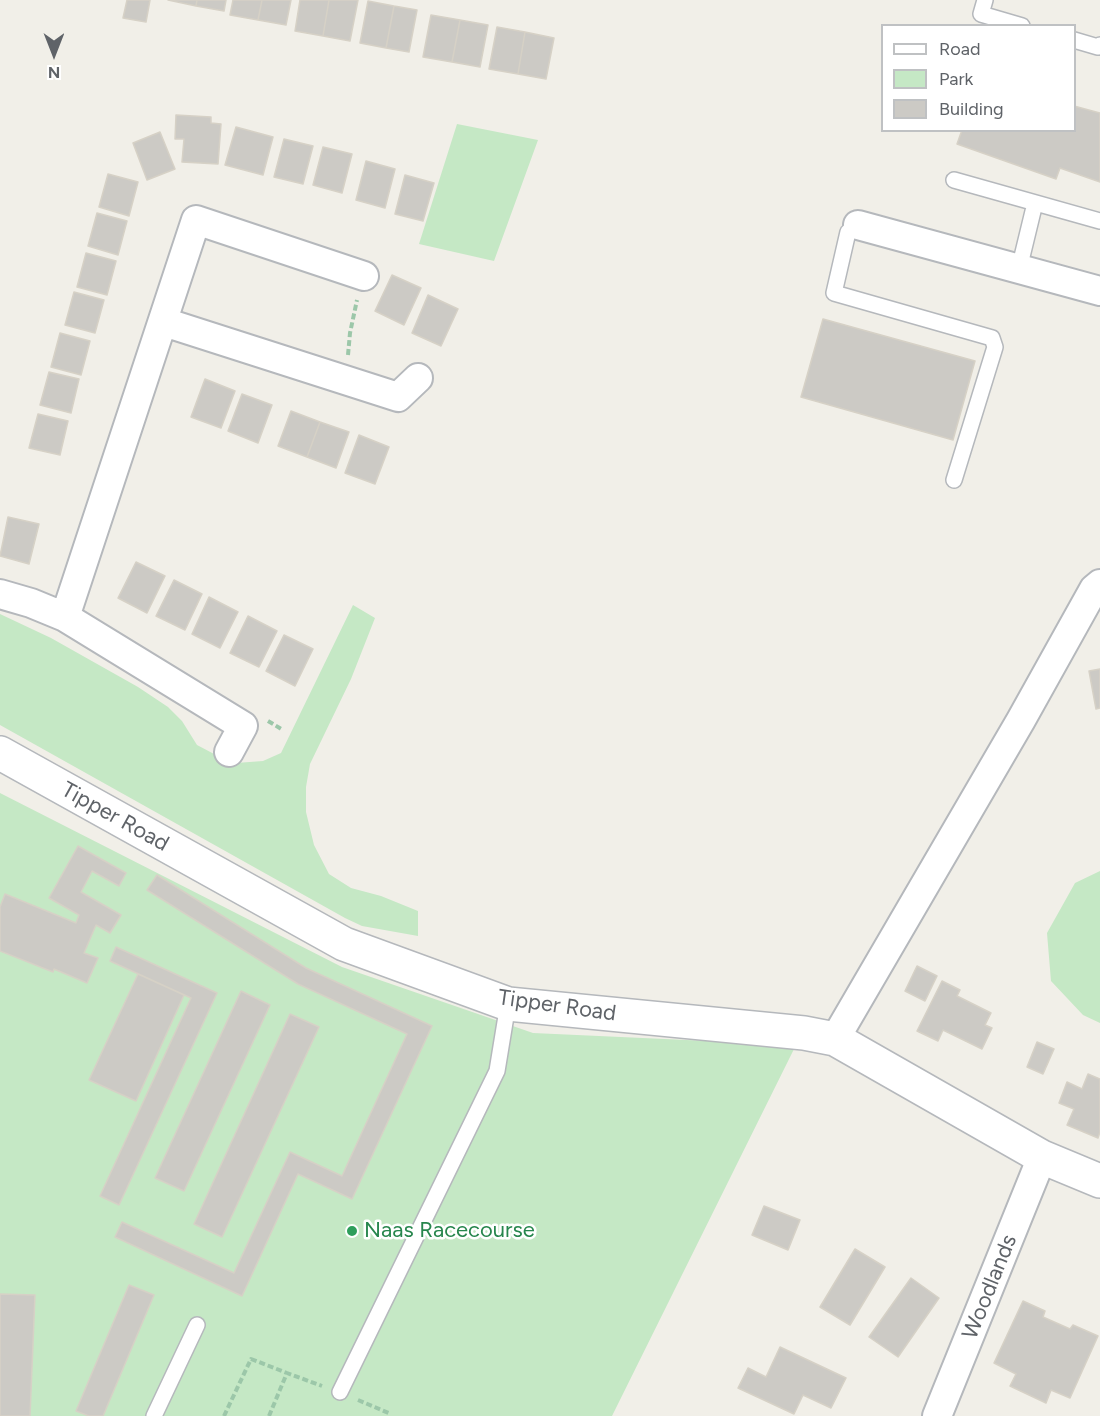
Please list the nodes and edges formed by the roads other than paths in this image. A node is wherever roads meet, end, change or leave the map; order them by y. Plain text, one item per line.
1 (985, 0) edge
2 (1015, 24) edge
3 (1076, 41) edge
4 (1100, 45) edge
5 (954, 180) dead end
6 (1035, 203) junction
7 (1100, 221) edge
8 (858, 225) joint
9 (1019, 269) junction
10 (364, 276) road end
11 (1100, 291) edge
12 (164, 322) junction
13 (418, 378) dead end
14 (954, 480) dead end
15 (1100, 584) edge
16 (0, 594) edge
17 (65, 617) junction
18 (229, 752) dead end
19 (0, 753) edge
20 (508, 1004) junction
21 (835, 1039) junction
22 (1042, 1157) junction
23 (1100, 1181) edge
24 (197, 1325) dead end
25 (340, 1392) road end
26 (154, 1416) edge
27 (937, 1416) edge

1 - 2 lane
3 - 4 lane
5 - 6 lane
6 - 7 lane
6 - 9 lane
8 - 9 street
8 - 14 lane
9 - 11 street
10 - 12 street
12 - 13 street
12 - 17 street
15 - 21 street
16 - 17 street
17 - 18 street
19 - 20 street, Tipper Road
20 - 21 street, Tipper Road
20 - 25 lane
21 - 22 street, Tipper Road
22 - 23 street, Tipper Road
22 - 27 street, Woodlands
24 - 26 lane

